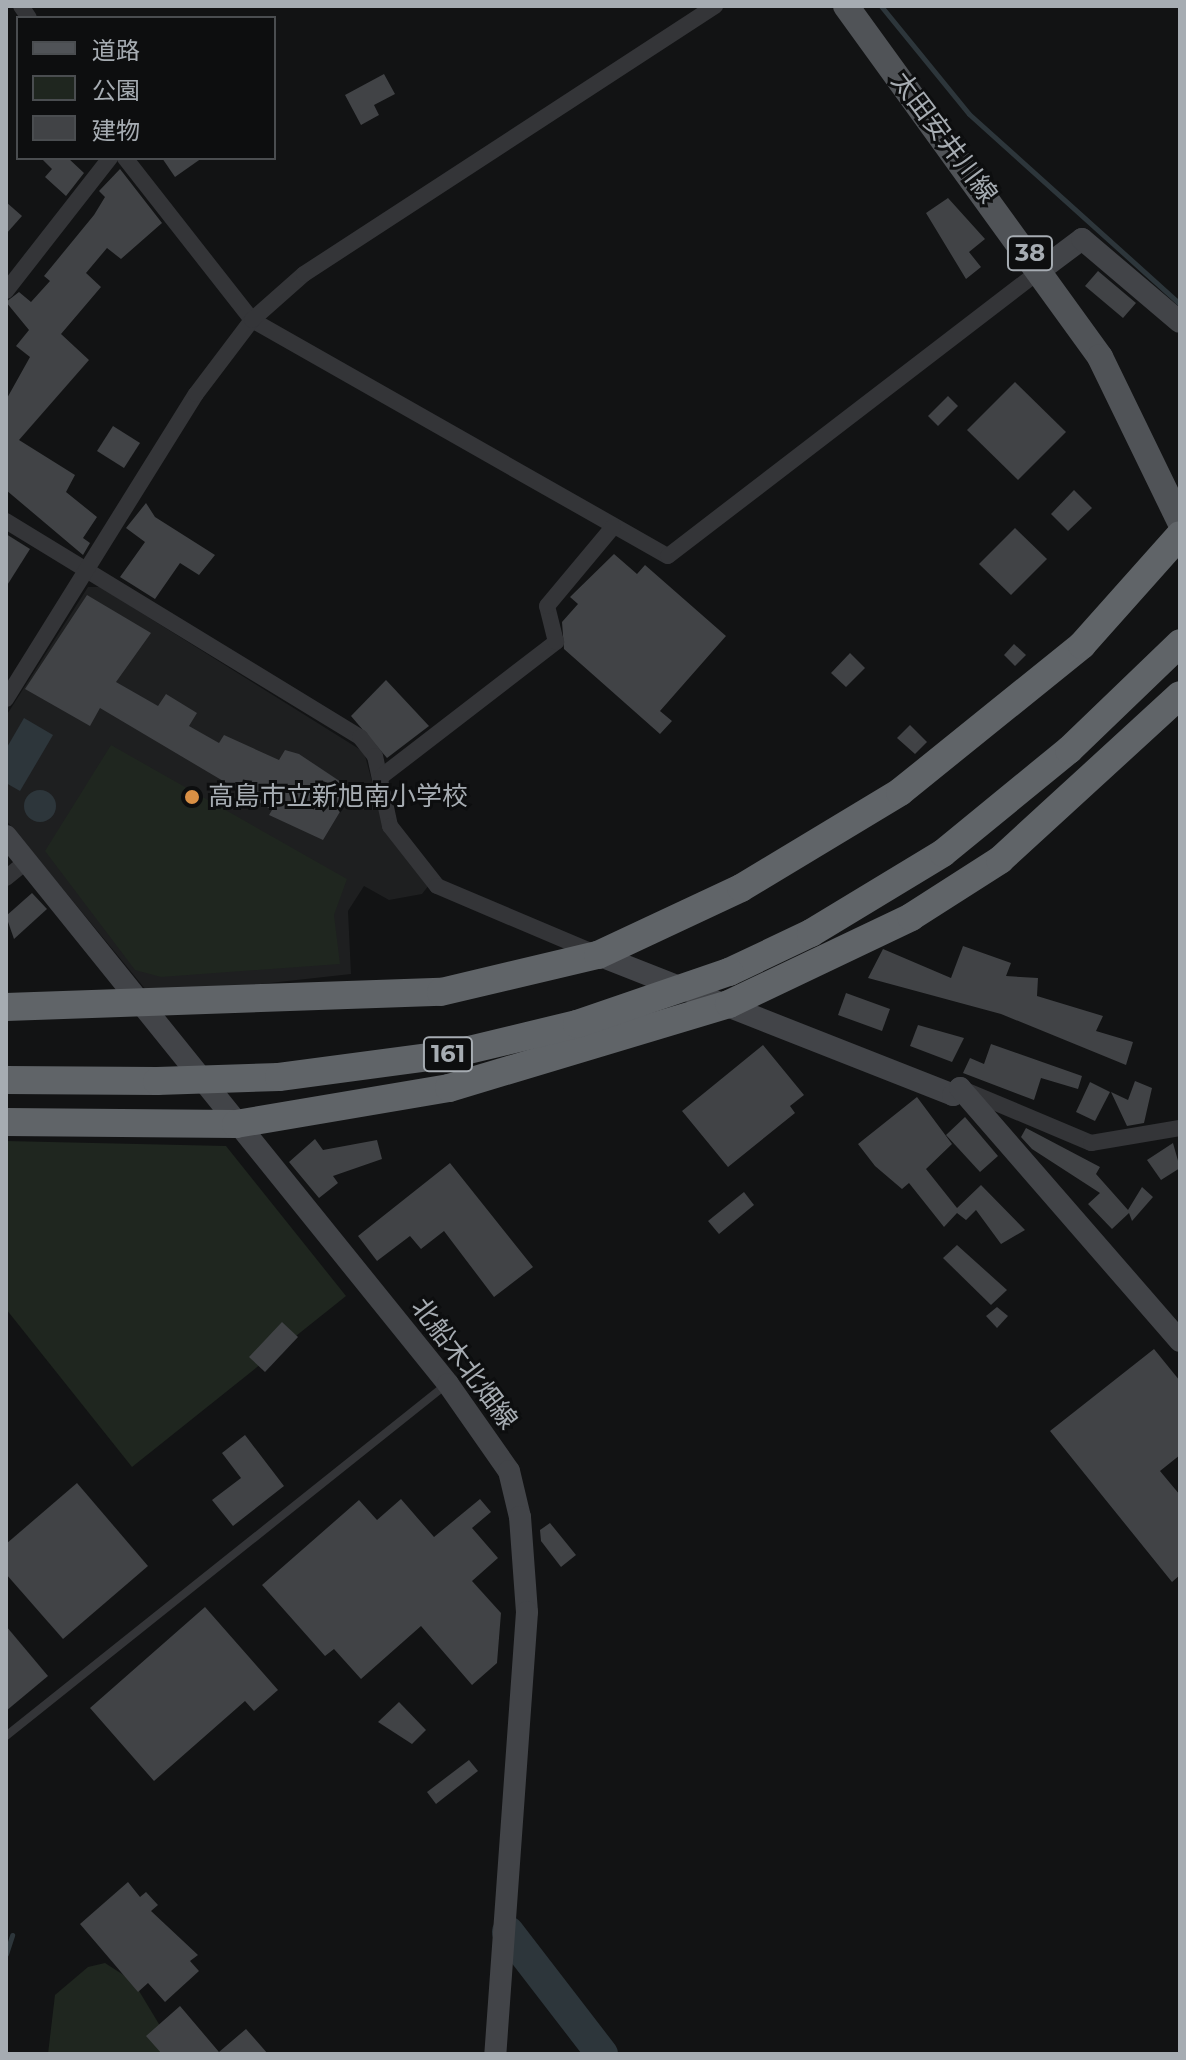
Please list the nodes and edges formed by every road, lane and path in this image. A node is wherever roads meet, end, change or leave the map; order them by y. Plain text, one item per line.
1 (715, 6) edge
2 (846, 6) edge
3 (108, 160) edge
4 (127, 160) edge
5 (1042, 269) junction
6 (6, 291) edge
7 (252, 320) junction
8 (1180, 322) edge
9 (6, 521) edge
10 (1180, 522) edge
11 (613, 527) junction
12 (1180, 535) edge
13 (82, 572) junction
14 (1180, 643) edge
15 (1180, 695) edge
16 (6, 699) edge
17 (382, 776) junction
18 (6, 836) edge
19 (26, 862) junction
20 (6, 878) edge
21 (598, 955) junction
22 (137, 1003) junction
23 (729, 1004) junction
24 (6, 1007) edge
25 (6, 1080) edge
26 (960, 1088) junction
27 (6, 1122) edge
28 (236, 1124) junction
29 (1180, 1128) edge
30 (1180, 1341) edge
31 (448, 1384) junction
32 (6, 1736) edge
33 (495, 2054) edge

1 - 7 street
2 - 5 main road, 太田安井川線 / 38
3 - 6 street
4 - 7 street
5 - 8 main road
5 - 10 main road, 太田安井川線 / 38
5 - 11 street
7 - 11 street
7 - 13 street
9 - 13 street
11 - 17 street
12 - 21 highway
13 - 16 street
13 - 17 street
14 - 25 highway, 161, bridge
15 - 23 highway
17 - 21 street
18 - 19 main road, 北船木北畑線
19 - 20 street
19 - 22 main road, 北船木北畑線
21 - 22 highway
21 - 23 main road
22 - 24 highway
22 - 28 main road, 北船木北畑線
23 - 26 main road
23 - 28 highway
26 - 29 street
26 - 30 main road
27 - 28 highway
28 - 31 main road, 北船木北畑線
31 - 32 lane
31 - 33 main road, 北船木北畑線

